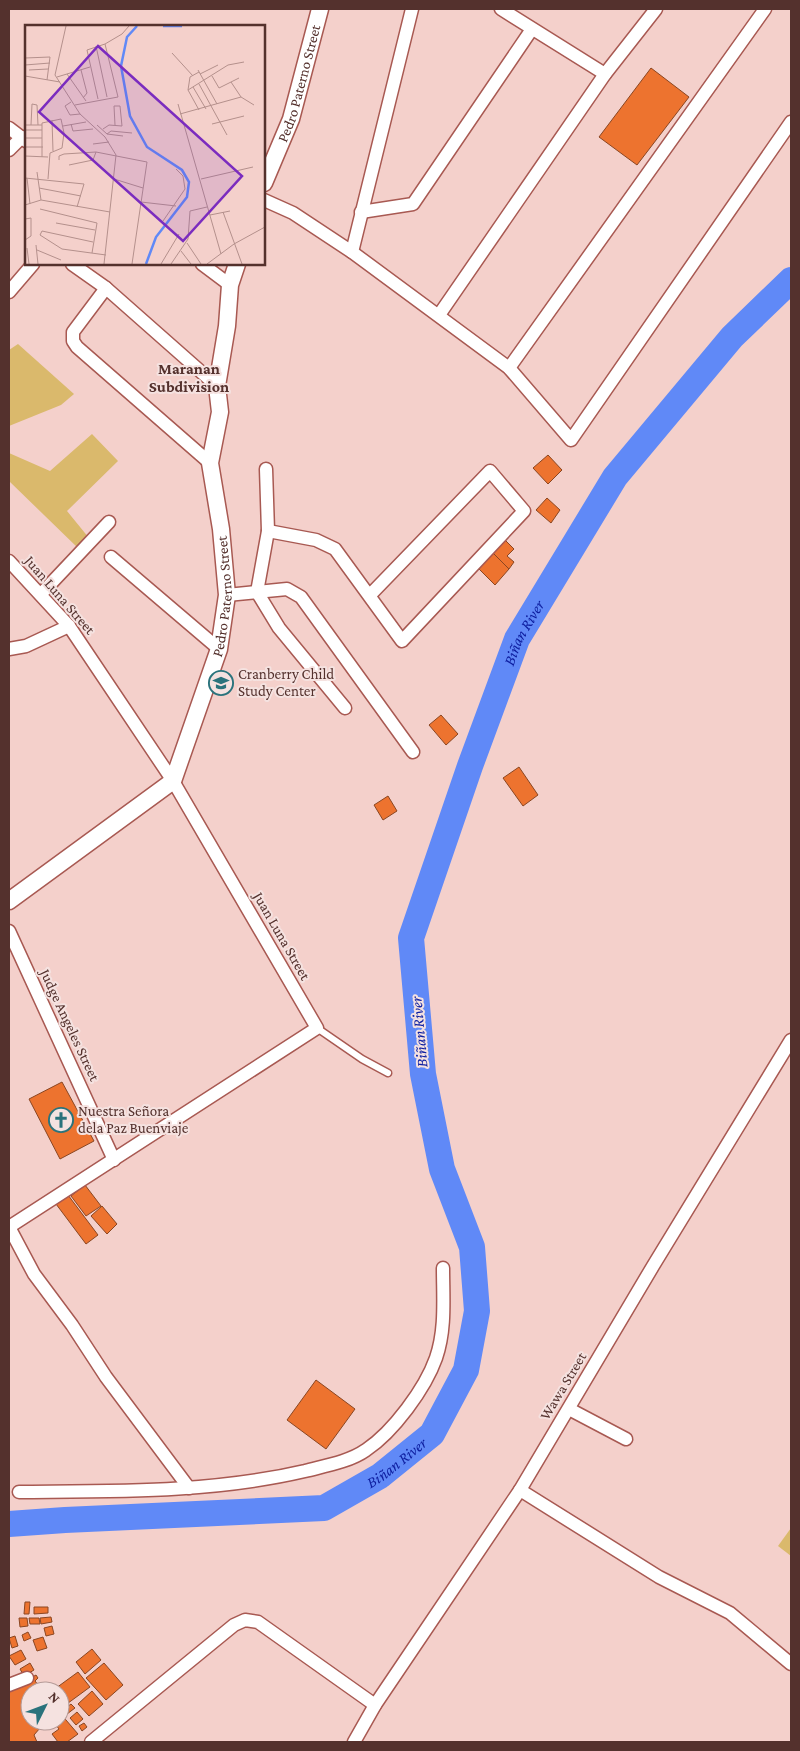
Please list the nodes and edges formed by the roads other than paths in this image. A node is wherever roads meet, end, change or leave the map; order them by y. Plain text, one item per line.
1 (320, 9) edge
2 (412, 9) edge
3 (501, 9) edge
4 (656, 9) edge
5 (765, 9) edge
6 (532, 29) junction
7 (605, 74) junction
8 (791, 122) edge
9 (9, 128) edge
10 (24, 139) edge
11 (9, 150) edge
12 (265, 181) edge
13 (265, 200) edge
14 (361, 212) junction
15 (352, 252) junction
16 (33, 265) edge
17 (73, 265) edge
18 (203, 265) edge
19 (237, 265) edge
20 (230, 285) junction
21 (106, 288) junction
22 (9, 292) edge
23 (439, 315) junction
24 (509, 368) junction
25 (217, 386) junction
26 (210, 463) junction
27 (266, 469) dead end
28 (110, 522) dead end
29 (268, 531) junction
30 (111, 557) dead end
31 (9, 562) edge
32 (257, 592) junction
33 (41, 594) junction
34 (227, 595) junction
35 (370, 595) junction
36 (69, 626) junction
37 (9, 649) edge
38 (219, 649) junction
39 (345, 708) dead end
40 (412, 752) dead end
41 (173, 781) junction
42 (9, 901) edge
43 (9, 931) edge
44 (317, 1028) junction
45 (791, 1040) edge
46 (388, 1072) dead end
47 (114, 1160) junction
48 (9, 1227) edge
49 (443, 1268) dead end
50 (569, 1408) junction
51 (626, 1439) dead end
52 (190, 1488) junction
53 (520, 1490) junction
54 (19, 1492) dead end
55 (791, 1664) edge
56 (27, 1678) dead end
57 (9, 1685) edge
58 (375, 1705) junction
59 (91, 1742) edge
60 (354, 1742) edge

1 - 12 street, Pedro Paterno Street
2 - 14 street
3 - 6 street
4 - 7 street
5 - 24 street
6 - 7 street
6 - 14 street
7 - 23 street
8 - 24 street
9 - 10 street
10 - 11 street
13 - 15 street
14 - 15 street
15 - 23 street
16 - 22 street
17 - 21 street
18 - 20 street
19 - 20 street, Pedro Paterno Street
20 - 25 street, Pedro Paterno Street
21 - 25 street
21 - 26 street
23 - 24 street
25 - 26 street, Pedro Paterno Street
26 - 34 street, Pedro Paterno Street
27 - 29 street
28 - 33 street
29 - 32 street
29 - 35 street
30 - 38 street
31 - 33 street, Juan Luna Street
32 - 34 street
32 - 39 street
32 - 40 street
33 - 36 street, Juan Luna Street
34 - 38 street, Pedro Paterno Street
35 - 35 street
36 - 37 street
36 - 41 street, Juan Luna Street
38 - 41 street, Pedro Paterno Street
41 - 42 street
41 - 44 street, Juan Luna Street
43 - 47 street, Judge Angeles Street
44 - 46 lane
44 - 47 street
45 - 50 street, Wawa Street
47 - 48 street
48 - 52 street
49 - 52 street
50 - 51 street
50 - 53 street, Wawa Street
52 - 54 street
53 - 55 street
53 - 58 street, Wawa Street
56 - 57 street
58 - 59 street
58 - 60 street, Wawa Street

